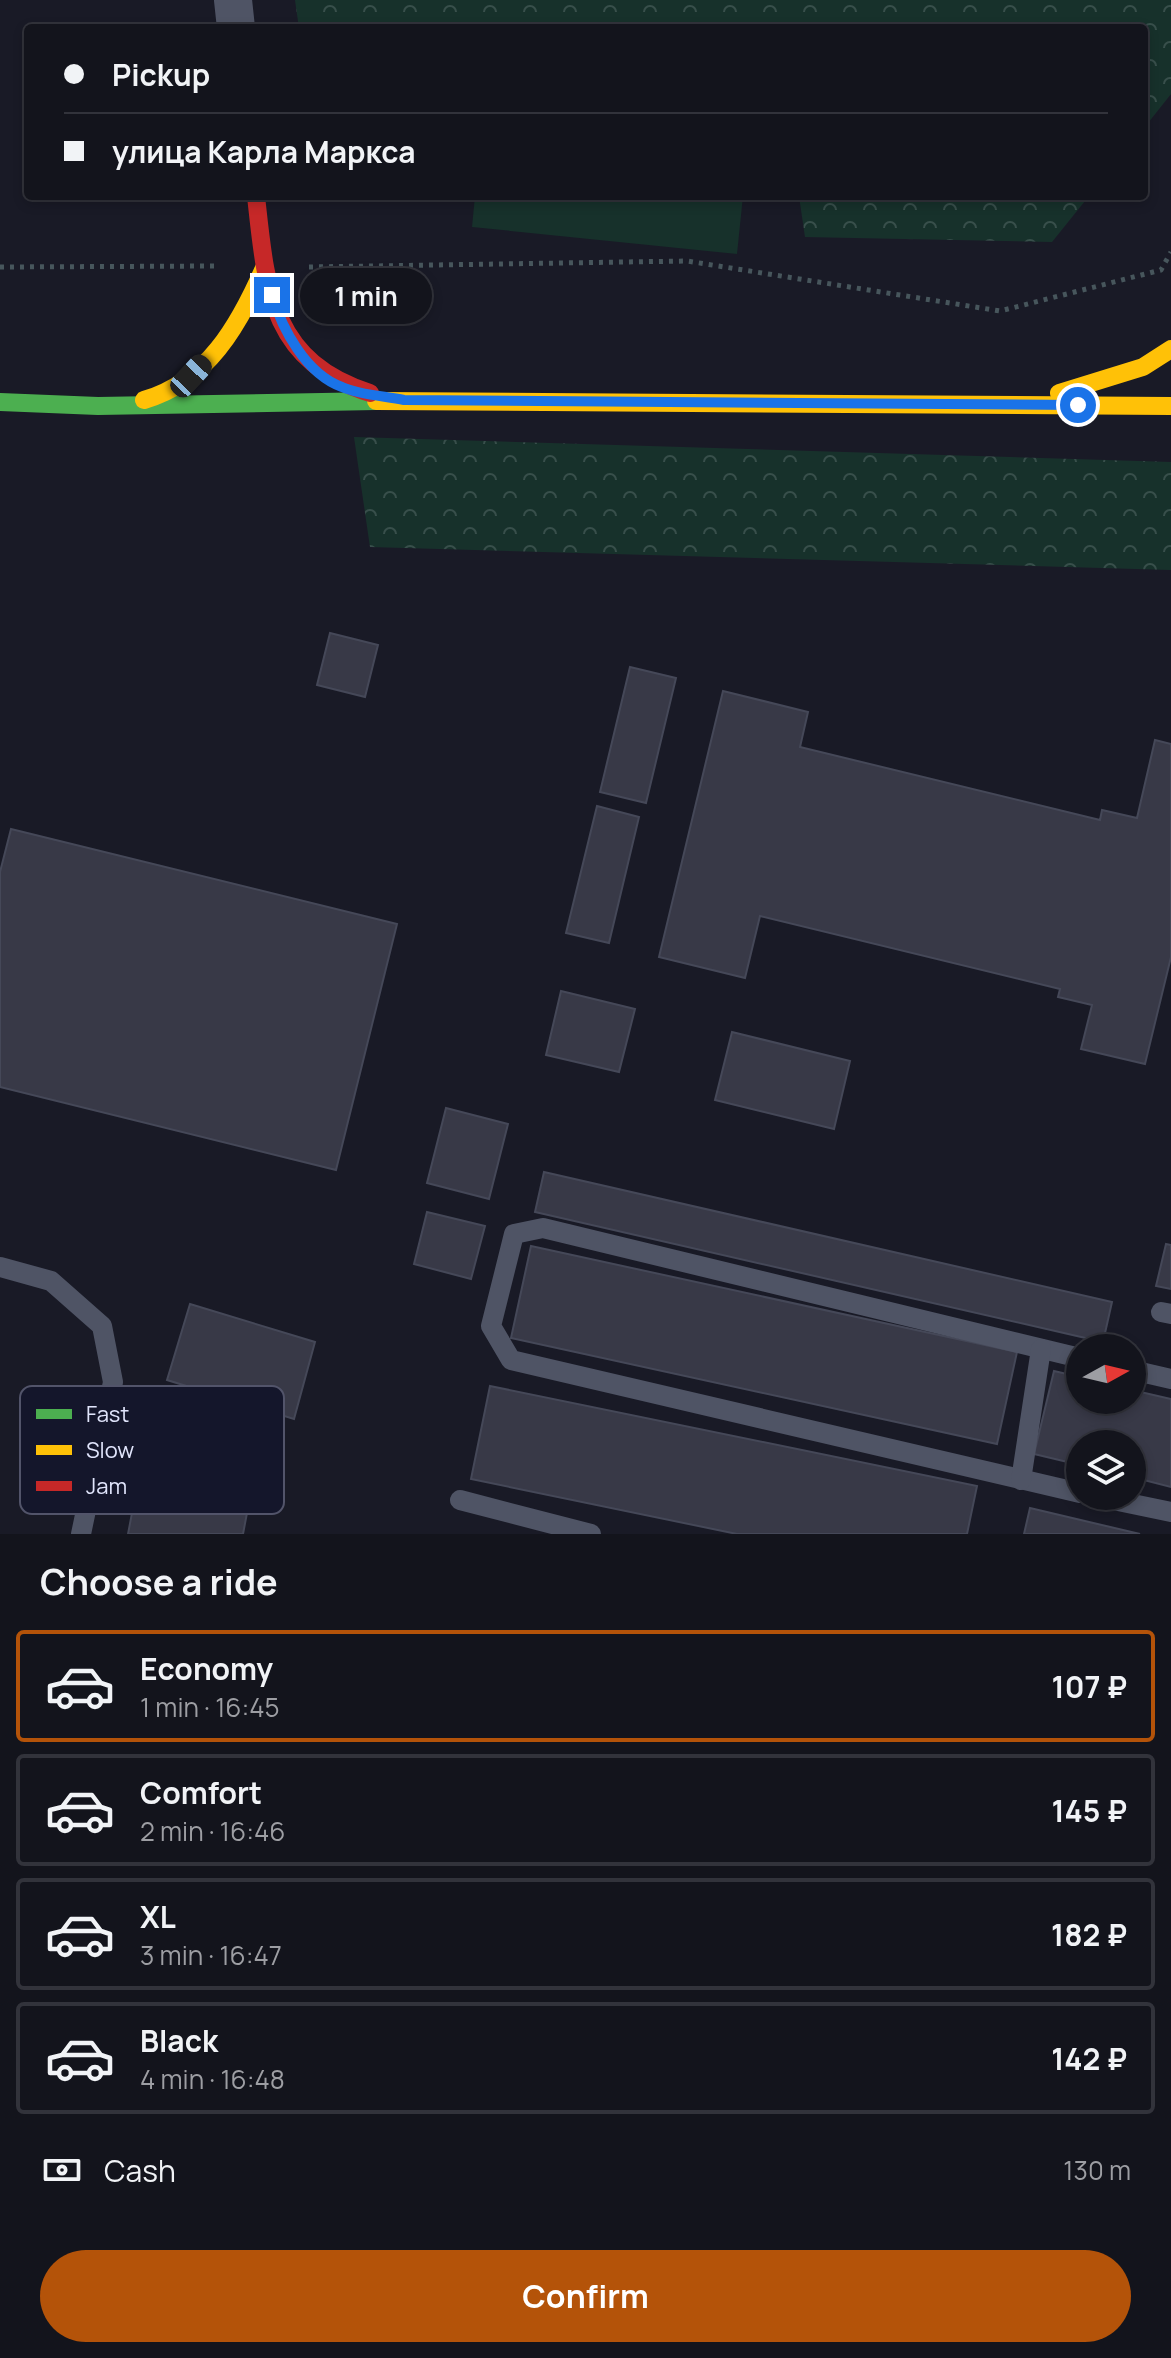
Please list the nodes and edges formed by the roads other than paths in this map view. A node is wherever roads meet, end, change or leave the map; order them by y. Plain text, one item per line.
1 (233, 0) edge
2 (236, 24) edge
3 (256, 200) edge
4 (264, 268) junction
5 (1171, 349) edge
6 (404, 400) junction
7 (0, 402) edge
8 (1020, 405) junction
9 (98, 406) junction
10 (1171, 406) edge
11 (0, 1267) edge
12 (1041, 1349) junction
13 (1066, 1355) edge
14 (1146, 1373) edge
15 (1171, 1379) edge
16 (112, 1386) edge
17 (1021, 1480) junction
18 (1066, 1490) edge
19 (460, 1500) dead end
20 (1146, 1507) edge
21 (1171, 1512) edge
22 (85, 1514) edge
23 (81, 1534) edge
24 (591, 1534) edge

1 - 2 street
3 - 4 main road
4 - 6 main road
4 - 9 main road
5 - 8 main road
6 - 8 main road
6 - 9 main road
7 - 9 main road
8 - 10 main road
11 - 16 lane
12 - 13 lane
12 - 17 lane
12 - 17 lane
14 - 15 lane
17 - 18 lane
19 - 24 lane
20 - 21 lane
22 - 23 lane

